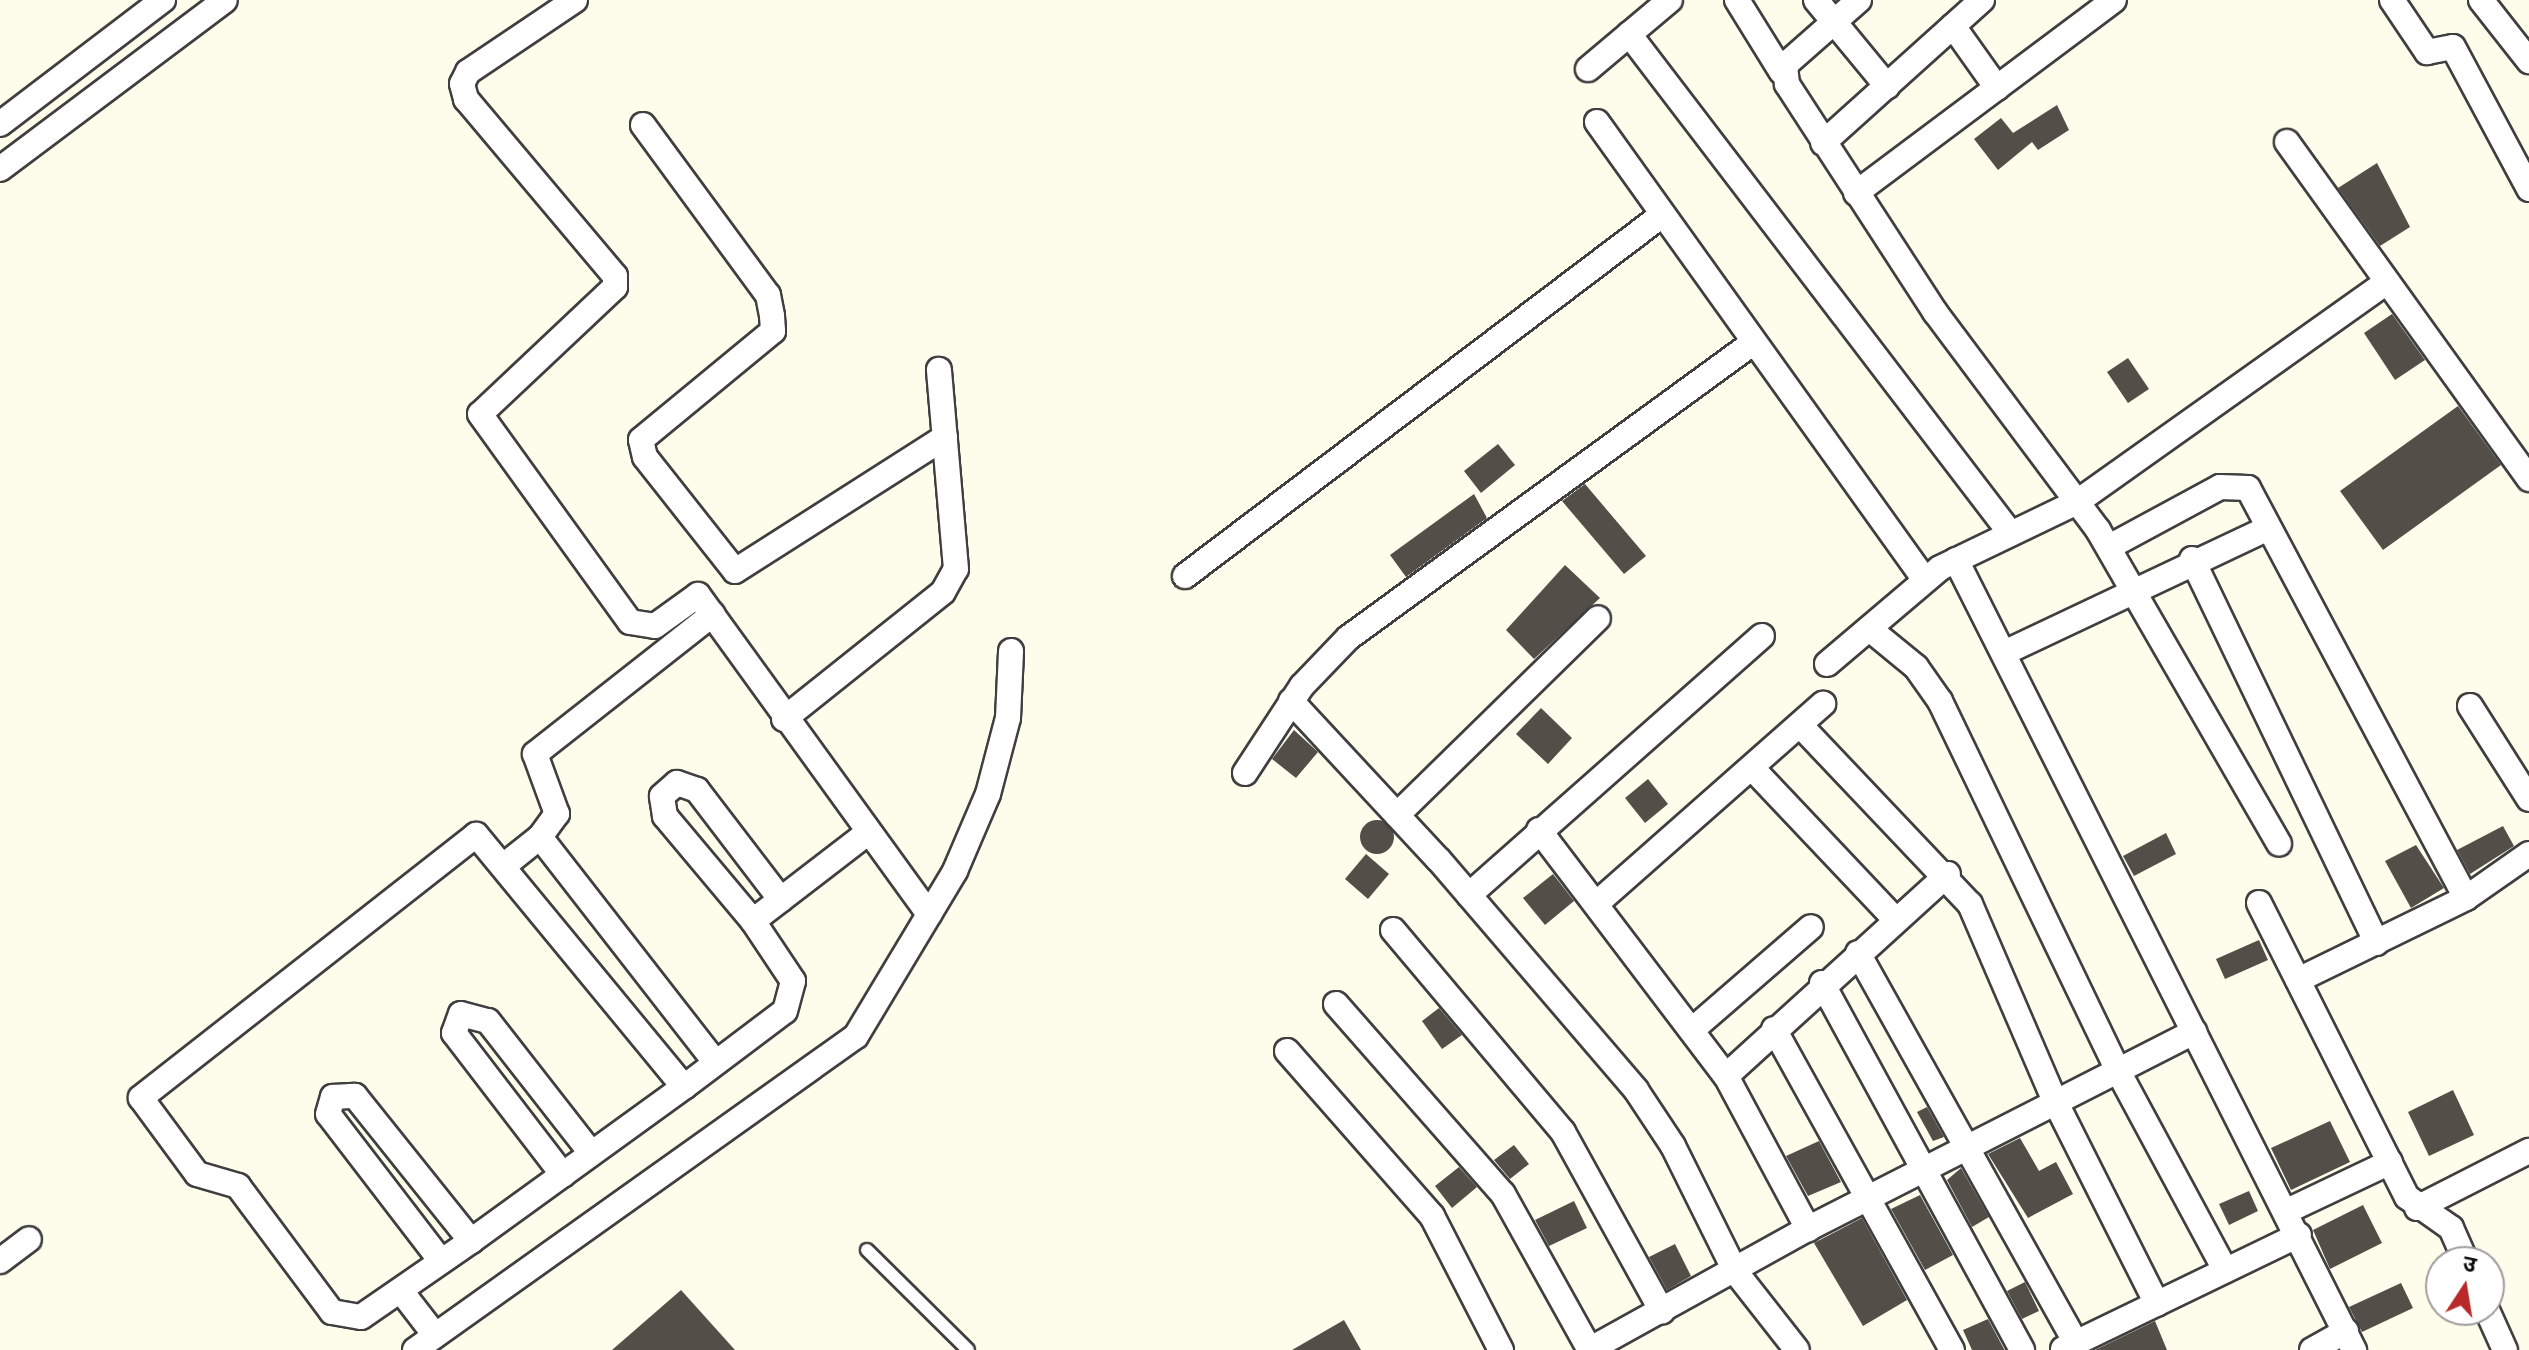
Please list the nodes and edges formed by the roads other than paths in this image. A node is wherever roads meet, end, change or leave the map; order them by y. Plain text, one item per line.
1 (163, 0) edge
2 (225, 0) edge
3 (575, 0) edge
4 (1670, 0) edge
5 (1737, 0) edge
6 (1816, 0) edge
7 (1859, 0) edge
8 (1982, 0) edge
9 (2114, 0) edge
10 (2392, 0) edge
11 (2481, 0) edge
12 (1834, 22) junction
13 (1953, 26) junction
14 (1629, 34) junction
15 (2529, 61) edge
16 (1588, 69) dead end
17 (1781, 71) junction
18 (1887, 86) junction
19 (1997, 88) junction
20 (1597, 122) dead end
21 (0, 124) edge
22 (643, 125) dead end
23 (2287, 142) dead end
24 (1823, 143) junction
25 (0, 169) edge
26 (2529, 189) edge
27 (1856, 193) junction
28 (1662, 215) junction
29 (2387, 282) junction
30 (1754, 342) junction
31 (939, 370) dead end
32 (945, 437) junction
33 (2526, 468) edge
34 (2077, 502) junction
35 (2268, 528) junction
36 (2011, 534) junction
37 (2109, 547) junction
38 (2192, 559) junction
39 (1956, 560) junction
40 (735, 571) junction
41 (1185, 576) dead end
42 (1925, 580) junction
43 (2132, 587) junction
44 (698, 595) junction
45 (713, 614) junction
46 (1598, 618) dead end
47 (1872, 631) junction
48 (1762, 636) dead end
49 (1011, 651) dead end
50 (2006, 652) junction
51 (1827, 664) dead end
52 (1291, 701) junction
53 (1823, 704) dead end
54 (2470, 706) dead end
55 (784, 719) junction
56 (1800, 725) junction
57 (1753, 769) junction
58 (1245, 773) dead end
59 (2529, 799) edge
60 (1397, 815) junction
61 (1539, 830) junction
62 (866, 834) junction
63 (540, 837) junction
64 (2279, 844) dead end
65 (2529, 854) edge
66 (506, 864) junction
67 (1948, 874) junction
68 (1469, 895) junction
69 (2466, 898) junction
70 (781, 900) junction
71 (2259, 903) dead end
72 (1596, 904) junction
73 (929, 914) junction
74 (1896, 920) junction
75 (753, 921) junction
76 (1811, 927) dead end
77 (1393, 930) dead end
78 (2377, 943) junction
79 (1858, 953) junction
80 (2298, 980) junction
81 (1822, 983) junction
82 (1336, 1004) dead end
83 (1774, 1029) junction
84 (1692, 1030) junction
85 (2194, 1032) junction
86 (1287, 1051) dead end
87 (715, 1062) junction
88 (2118, 1071) junction
89 (1726, 1076) junction
90 (684, 1087) junction
91 (2055, 1101) junction
92 (1967, 1146) junction
93 (2529, 1151) edge
94 (591, 1153) junction
95 (2390, 1162) junction
96 (1921, 1170) junction
97 (563, 1175) junction
98 (1869, 1197) junction
99 (2417, 1208) junction
100 (2287, 1211) junction
101 (1808, 1229) junction
102 (2299, 1235) junction
103 (29, 1239) dead end
104 (471, 1241) junction
105 (2459, 1246) edge
106 (867, 1250) dead end
107 (0, 1261) edge
108 (441, 1261) junction
109 (2225, 1270) junction
110 (1735, 1271) junction
111 (401, 1291) junction
112 (2157, 1304) junction
113 (1662, 1311) junction
114 (2494, 1326) edge
115 (2350, 1341) edge
116 (425, 1343) edge
117 (2080, 1345) edge
118 (968, 1350) edge
119 (1501, 1350) edge
120 (1590, 1350) edge
121 (1797, 1350) edge
122 (1952, 1350) edge
123 (2022, 1350) edge
124 (2312, 1350) edge
125 (2505, 1350) edge

1 - 21 street
2 - 25 street
3 - 44 street
4 - 14 street
5 - 17 street
6 - 12 street
7 - 12 street
8 - 13 street
9 - 19 street
10 - 26 street
11 - 15 street
12 - 17 street
12 - 18 street
13 - 18 street
13 - 19 street
14 - 16 street
14 - 36 street
17 - 24 street
18 - 24 street
19 - 27 street
20 - 28 street
22 - 40 street
23 - 29 street
24 - 27 street
27 - 34 street
28 - 30 street
28 - 41 street
29 - 33 street
29 - 34 street
30 - 42 street
30 - 52 street
31 - 32 street
32 - 40 street
32 - 55 street
34 - 36 street
34 - 37 street
35 - 37 street
35 - 38 street
35 - 69 street
36 - 39 street
37 - 43 street
38 - 43 street
38 - 78 street
39 - 42 street
39 - 50 street
40 - 44 street
42 - 47 street
43 - 50 street
43 - 64 street
44 - 45 street
45 - 55 street
45 - 63 street
46 - 60 street
47 - 51 street
47 - 88 street
48 - 61 street
49 - 73 street
50 - 85 street
52 - 58 street
52 - 60 street
53 - 56 street
54 - 59 street
55 - 62 street
56 - 57 street
56 - 67 street
57 - 72 street
57 - 74 street
60 - 68 street
61 - 68 street
61 - 72 street
62 - 70 street
62 - 73 street
63 - 66 street
63 - 87 street
65 - 69 street
66 - 90 street
66 - 111 street
67 - 74 street
67 - 91 street
68 - 110 street
69 - 78 street
70 - 75 street
70 - 75 street
71 - 80 street
72 - 84 street
73 - 116 street
74 - 79 street
75 - 87 street
76 - 84 street
77 - 113 street
78 - 80 street
79 - 81 street
79 - 92 street
80 - 95 street
81 - 83 street
81 - 96 street
82 - 120 street
83 - 89 street
83 - 98 street
84 - 89 street
85 - 88 street
85 - 100 street
86 - 119 street
87 - 90 street
88 - 91 street
88 - 109 street
89 - 101 street
90 - 94 street
91 - 92 street
91 - 112 street
92 - 96 street
92 - 117 street
93 - 99 street
94 - 97 street
94 - 97 street
95 - 99 street
95 - 100 street
96 - 98 street
96 - 123 street
97 - 104 street
98 - 101 street
98 - 122 street
99 - 105 street
100 - 102 street
101 - 110 street
102 - 109 street
102 - 115 street
103 - 107 street
104 - 108 street
104 - 108 street
106 - 118 lane
108 - 111 street
109 - 112 street
110 - 113 street
110 - 121 street
111 - 116 street
112 - 117 street
113 - 120 street
114 - 125 street
115 - 124 street

